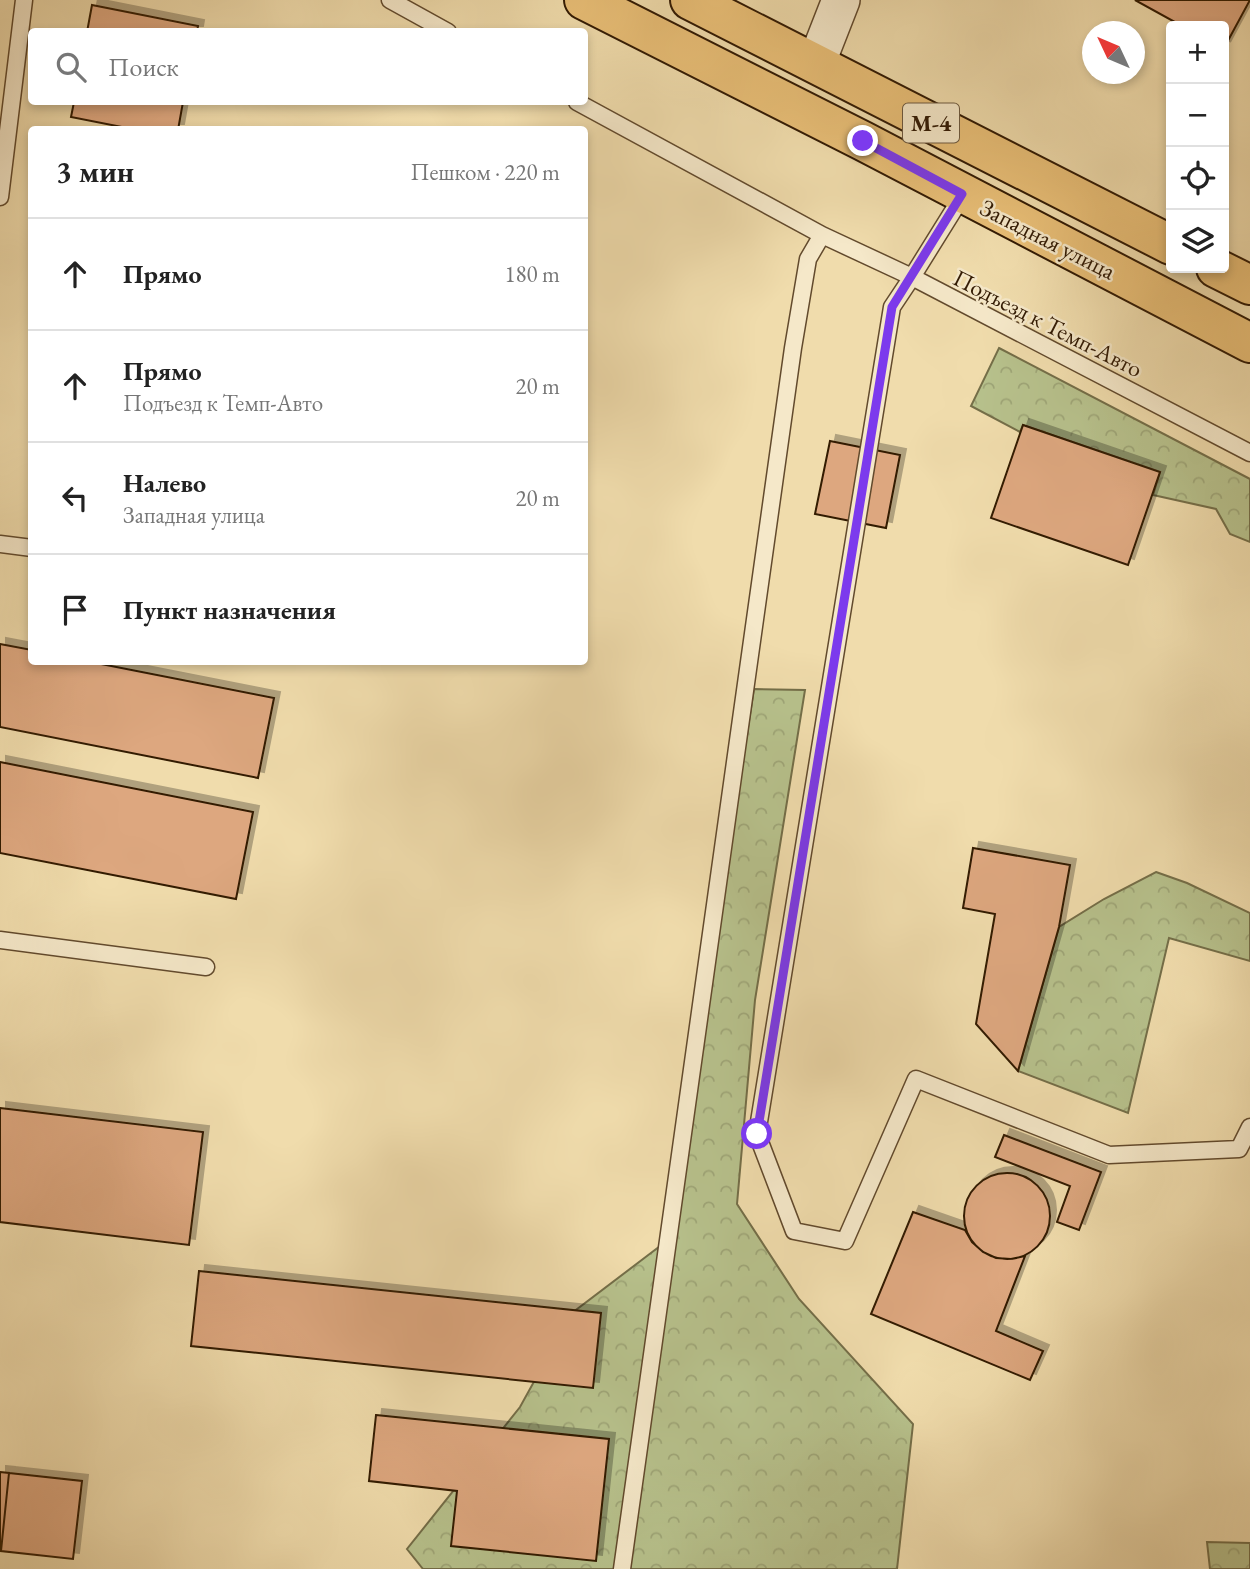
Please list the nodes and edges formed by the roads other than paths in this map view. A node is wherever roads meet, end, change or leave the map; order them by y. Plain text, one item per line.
1 (24, 0) edge
2 (390, 0) edge
3 (584, 0) edge
4 (690, 0) edge
5 (841, 0) edge
6 (441, 28) edge
7 (816, 64) junction
8 (583, 105) edge
9 (962, 194) junction
10 (0, 197) edge
11 (822, 235) junction
12 (1166, 242) edge
13 (1226, 273) edge
14 (912, 277) junction
15 (1250, 285) edge
16 (1250, 343) edge
17 (1250, 453) edge
18 (0, 544) edge
19 (28, 548) edge
20 (0, 940) edge
21 (206, 967) dead end
22 (1250, 1127) edge
23 (622, 1569) edge

1 - 10 lane
2 - 6 lane
3 - 9 main road, Западная улица / М-4
4 - 7 main road, Западная улица / М-4
5 - 7 street
7 - 12 main road, Западная улица / М-4
8 - 11 lane
9 - 14 lane, Подъезд к Темп-Авто
9 - 16 main road, Западная улица / М-4
11 - 14 lane
11 - 23 lane
13 - 15 main road
14 - 17 lane, Подъезд к Темп-Авто
14 - 22 lane
18 - 19 lane
20 - 21 lane

